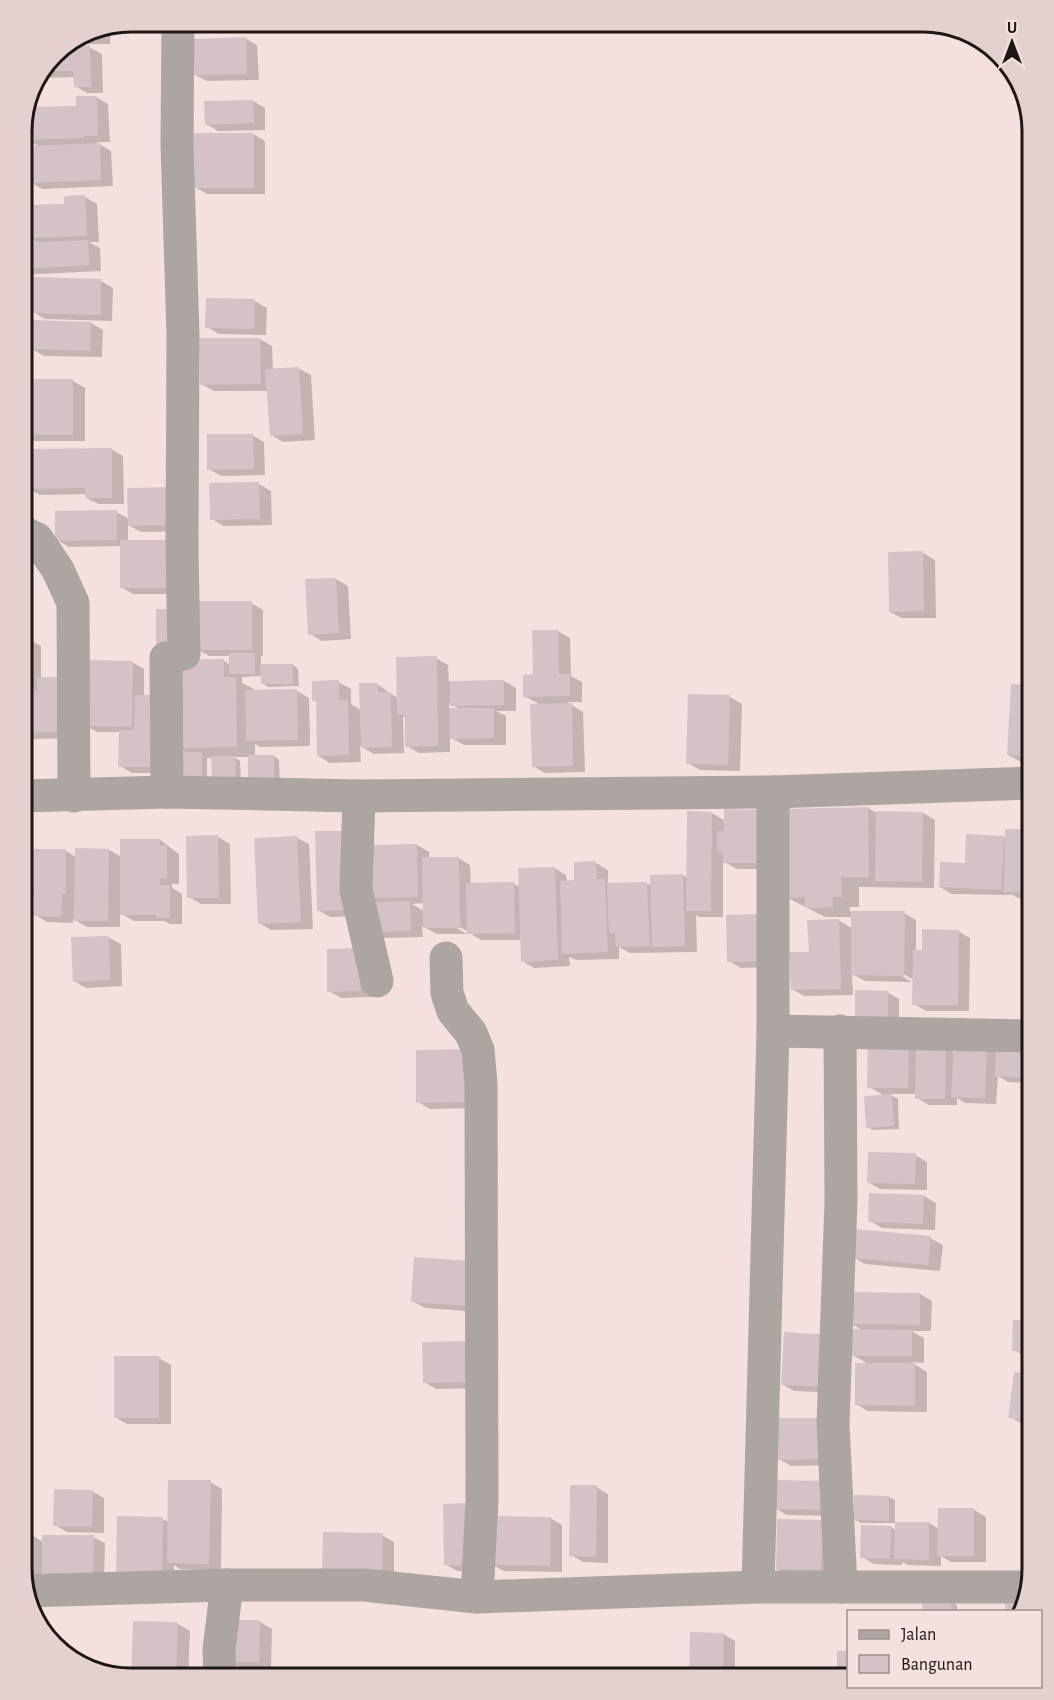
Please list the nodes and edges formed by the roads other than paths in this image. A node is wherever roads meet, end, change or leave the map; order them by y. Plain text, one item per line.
1 (178, 32) edge
2 (32, 536) edge
3 (1022, 783) edge
4 (167, 792) junction
5 (774, 792) junction
6 (32, 796) edge
7 (74, 796) junction
8 (359, 796) junction
9 (446, 958) dead end
10 (377, 981) dead end
11 (773, 1031) junction
12 (840, 1032) junction
13 (1022, 1036) edge
14 (227, 1586) junction
15 (758, 1587) junction
16 (841, 1587) junction
17 (1021, 1587) edge
18 (34, 1591) edge
19 (477, 1597) junction
20 (220, 1668) edge

1 - 4 street
2 - 7 street
3 - 5 street
4 - 7 street
4 - 8 street
5 - 8 street
5 - 11 street
6 - 7 street
8 - 10 street
9 - 19 street
11 - 12 street
11 - 15 street
12 - 13 street
12 - 16 street
14 - 18 street
14 - 19 street
14 - 20 street
15 - 16 street
15 - 19 street
16 - 17 street

